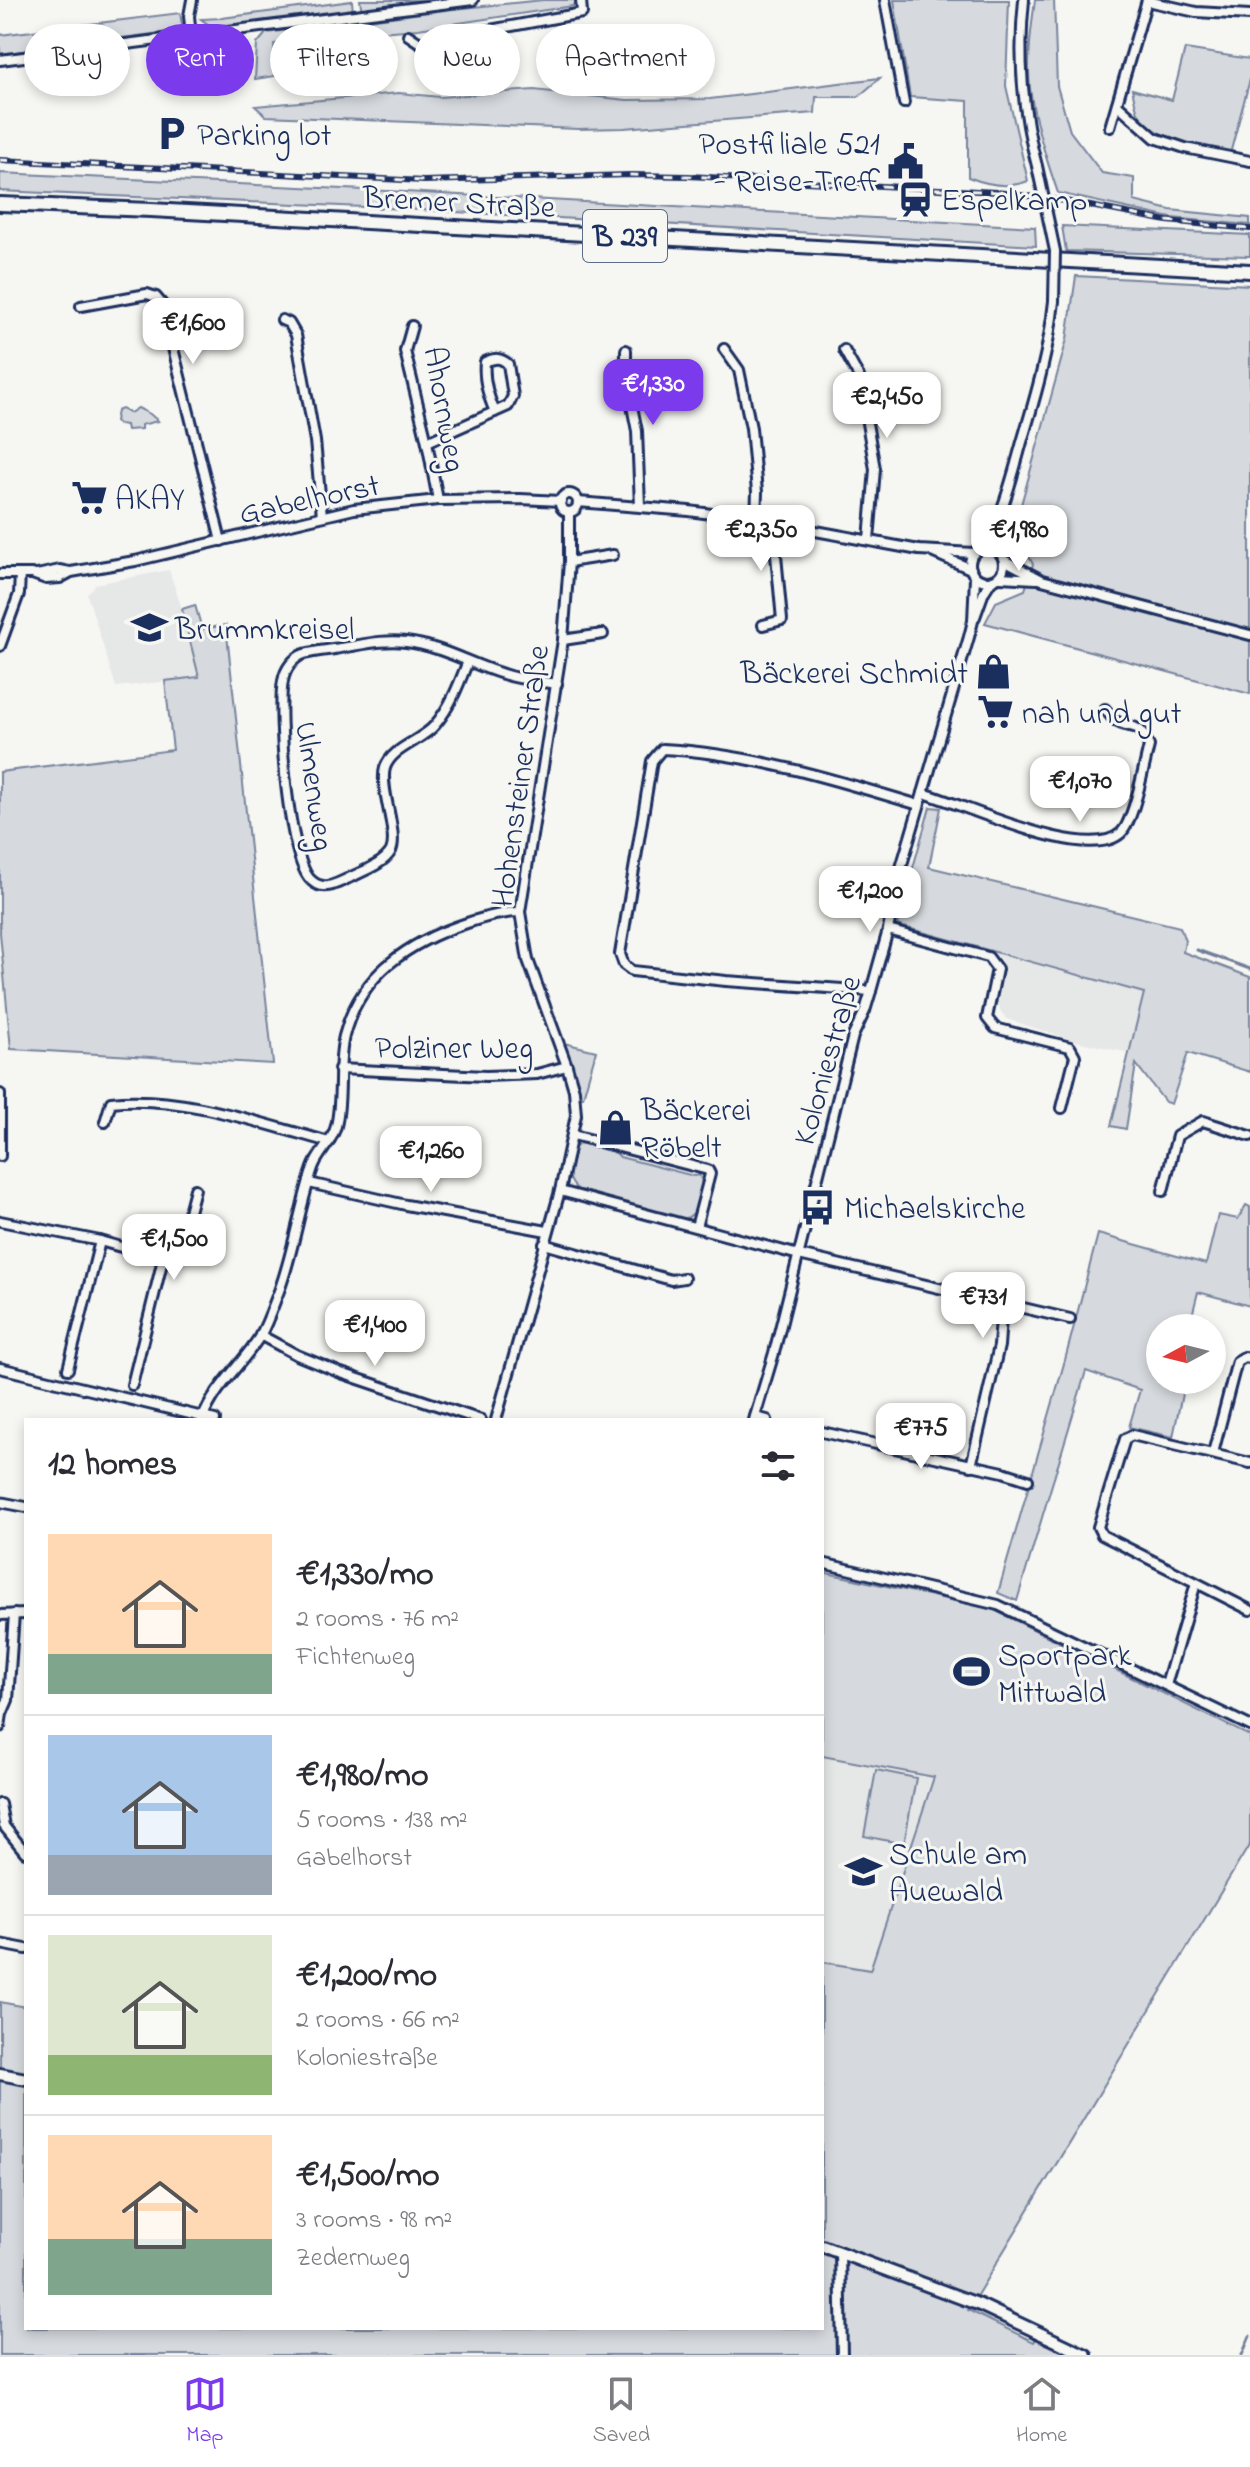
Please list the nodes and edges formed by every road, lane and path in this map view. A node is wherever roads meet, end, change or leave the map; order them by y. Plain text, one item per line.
1 (192, 0) edge
2 (473, 0) edge
3 (581, 0) edge
4 (885, 0) edge
5 (1024, 0) edge
6 (1147, 0) edge
7 (1250, 15) edge
8 (190, 24) edge
9 (254, 28) edge
10 (408, 35) dead end
11 (146, 42) edge
12 (0, 60) edge
13 (904, 103) dead end
14 (1117, 104) junction
15 (1110, 127) dead end
16 (1250, 161) edge
17 (0, 204) edge
18 (1250, 271) edge
19 (81, 306) dead end
20 (282, 320) dead end
21 (412, 326) dead end
22 (724, 349) dead end
23 (626, 350) dead end
24 (844, 350) dead end
25 (495, 412) junction
26 (427, 442) junction
27 (438, 500) junction
28 (561, 501) junction
29 (578, 502) junction
30 (640, 506) junction
31 (1004, 506) junction
32 (569, 512) junction
33 (322, 516) junction
34 (756, 520) junction
35 (773, 523) junction
36 (869, 540) junction
37 (221, 541) junction
38 (984, 547) junction
39 (930, 551) junction
40 (974, 553) junction
41 (613, 555) dead end
42 (1002, 556) junction
43 (569, 562) junction
44 (973, 573) junction
45 (0, 574) edge
46 (20, 574) junction
47 (995, 579) junction
48 (1042, 580) junction
49 (973, 621) junction
50 (763, 625) dead end
51 (603, 634) dead end
52 (1250, 635) edge
53 (563, 640) junction
54 (0, 646) edge
55 (468, 661) junction
56 (557, 684) junction
57 (1105, 709) dead end
58 (923, 793) junction
59 (919, 805) junction
60 (520, 912) junction
61 (888, 930) junction
62 (871, 991) junction
63 (567, 1066) junction
64 (339, 1069) junction
65 (0, 1094) edge
66 (1062, 1108) dead end
67 (105, 1122) dead end
68 (573, 1135) junction
69 (1250, 1136) edge
70 (329, 1142) junction
71 (0, 1156) edge
72 (309, 1183) junction
73 (195, 1189) dead end
74 (560, 1191) junction
75 (1163, 1191) dead end
76 (0, 1221) edge
77 (696, 1227) junction
78 (547, 1231) junction
79 (100, 1241) junction
80 (544, 1244) junction
81 (799, 1255) junction
82 (163, 1259) junction
83 (684, 1278) dead end
84 (1002, 1304) junction
85 (1070, 1319) dead end
86 (260, 1335) junction
87 (1250, 1358) edge
88 (0, 1368) edge
89 (68, 1369) dead end
90 (132, 1385) dead end
91 (203, 1418) edge
92 (475, 1418) edge
93 (497, 1418) edge
94 (754, 1418) edge
95 (824, 1432) edge
96 (1213, 1453) junction
97 (1250, 1463) edge
98 (971, 1466) junction
99 (1028, 1480) dead end
100 (0, 1502) edge
101 (24, 1507) edge
102 (824, 1563) edge
103 (1196, 1583) junction
104 (1250, 1610) edge
105 (14, 1614) junction
106 (24, 1614) edge
107 (0, 1615) edge
108 (1166, 1685) junction
109 (1250, 1726) edge
110 (0, 1727) edge
111 (0, 1804) edge
112 (24, 1851) edge
113 (0, 1944) edge
114 (24, 1949) edge
115 (0, 2074) edge
116 (24, 2079) edge
117 (824, 2247) edge
118 (840, 2252) junction
119 (842, 2355) edge
120 (1086, 2355) edge

1 - 8 street
2 - 9 street
3 - 10 street
4 - 13 street
5 - 31 street, bridge
6 - 7 street
6 - 14 street
11 - 12 street
14 - 15 street
14 - 16 street
17 - 18 main road, Bremer Straße / B 239
19 - 37 street
20 - 33 street
21 - 26 street, Ahornweg
22 - 34 street
23 - 30 street
24 - 36 street
25 - 25 street
25 - 26 street
26 - 27 street, Ahornweg
27 - 28 street, Gabelhorst
27 - 33 street, Gabelhorst
28 - 29 street
28 - 32 street
29 - 30 street
29 - 32 street
30 - 34 street
31 - 38 street
31 - 42 street
32 - 43 street, Hohensteiner Straße
33 - 37 street, Gabelhorst
34 - 35 street
35 - 36 street
35 - 50 street
36 - 39 street
37 - 46 street, Gabelhorst
38 - 40 street
38 - 42 street
39 - 40 street
39 - 44 street
40 - 44 street
41 - 43 street
42 - 47 street
42 - 48 street
43 - 53 street, Hohensteiner Straße
44 - 47 street
44 - 49 street, Koloniestraße
45 - 46 street, Gabelhorst
46 - 54 street
47 - 48 street
47 - 49 street, Koloniestraße
48 - 52 street
49 - 58 street, Koloniestraße
51 - 53 street
53 - 56 street, Hohensteiner Straße
55 - 55 street, Ulmenweg
55 - 56 street, Ulmenweg
56 - 60 street, Hohensteiner Straße
57 - 58 street
58 - 59 street, Koloniestraße
59 - 61 street, Koloniestraße
59 - 62 street
60 - 63 street, Hohensteiner Straße
60 - 64 street
61 - 62 street, Koloniestraße
61 - 66 street
62 - 81 street, Koloniestraße
63 - 64 street, Polziner Weg
63 - 68 street, Hohensteiner Straße
64 - 70 street
65 - 71 street
67 - 70 street
68 - 74 street, Hohensteiner Straße
68 - 77 street
69 - 75 street
70 - 72 street
72 - 78 street
72 - 86 street
73 - 82 street
74 - 77 street
74 - 78 street
76 - 79 street
77 - 81 street
78 - 80 street
79 - 82 street
79 - 89 street
80 - 83 street
80 - 93 street
81 - 84 street
81 - 94 street, Koloniestraße
82 - 90 street
84 - 85 street
84 - 98 street
86 - 91 street
86 - 92 street
87 - 96 street
88 - 91 street
95 - 98 street
96 - 97 street
96 - 103 street
98 - 99 street
100 - 101 street
102 - 108 street
103 - 104 street
103 - 108 street
105 - 106 street
105 - 107 street
105 - 110 street
108 - 109 street
111 - 112 street
113 - 114 street
115 - 116 street
117 - 118 street
118 - 119 street
118 - 120 street

